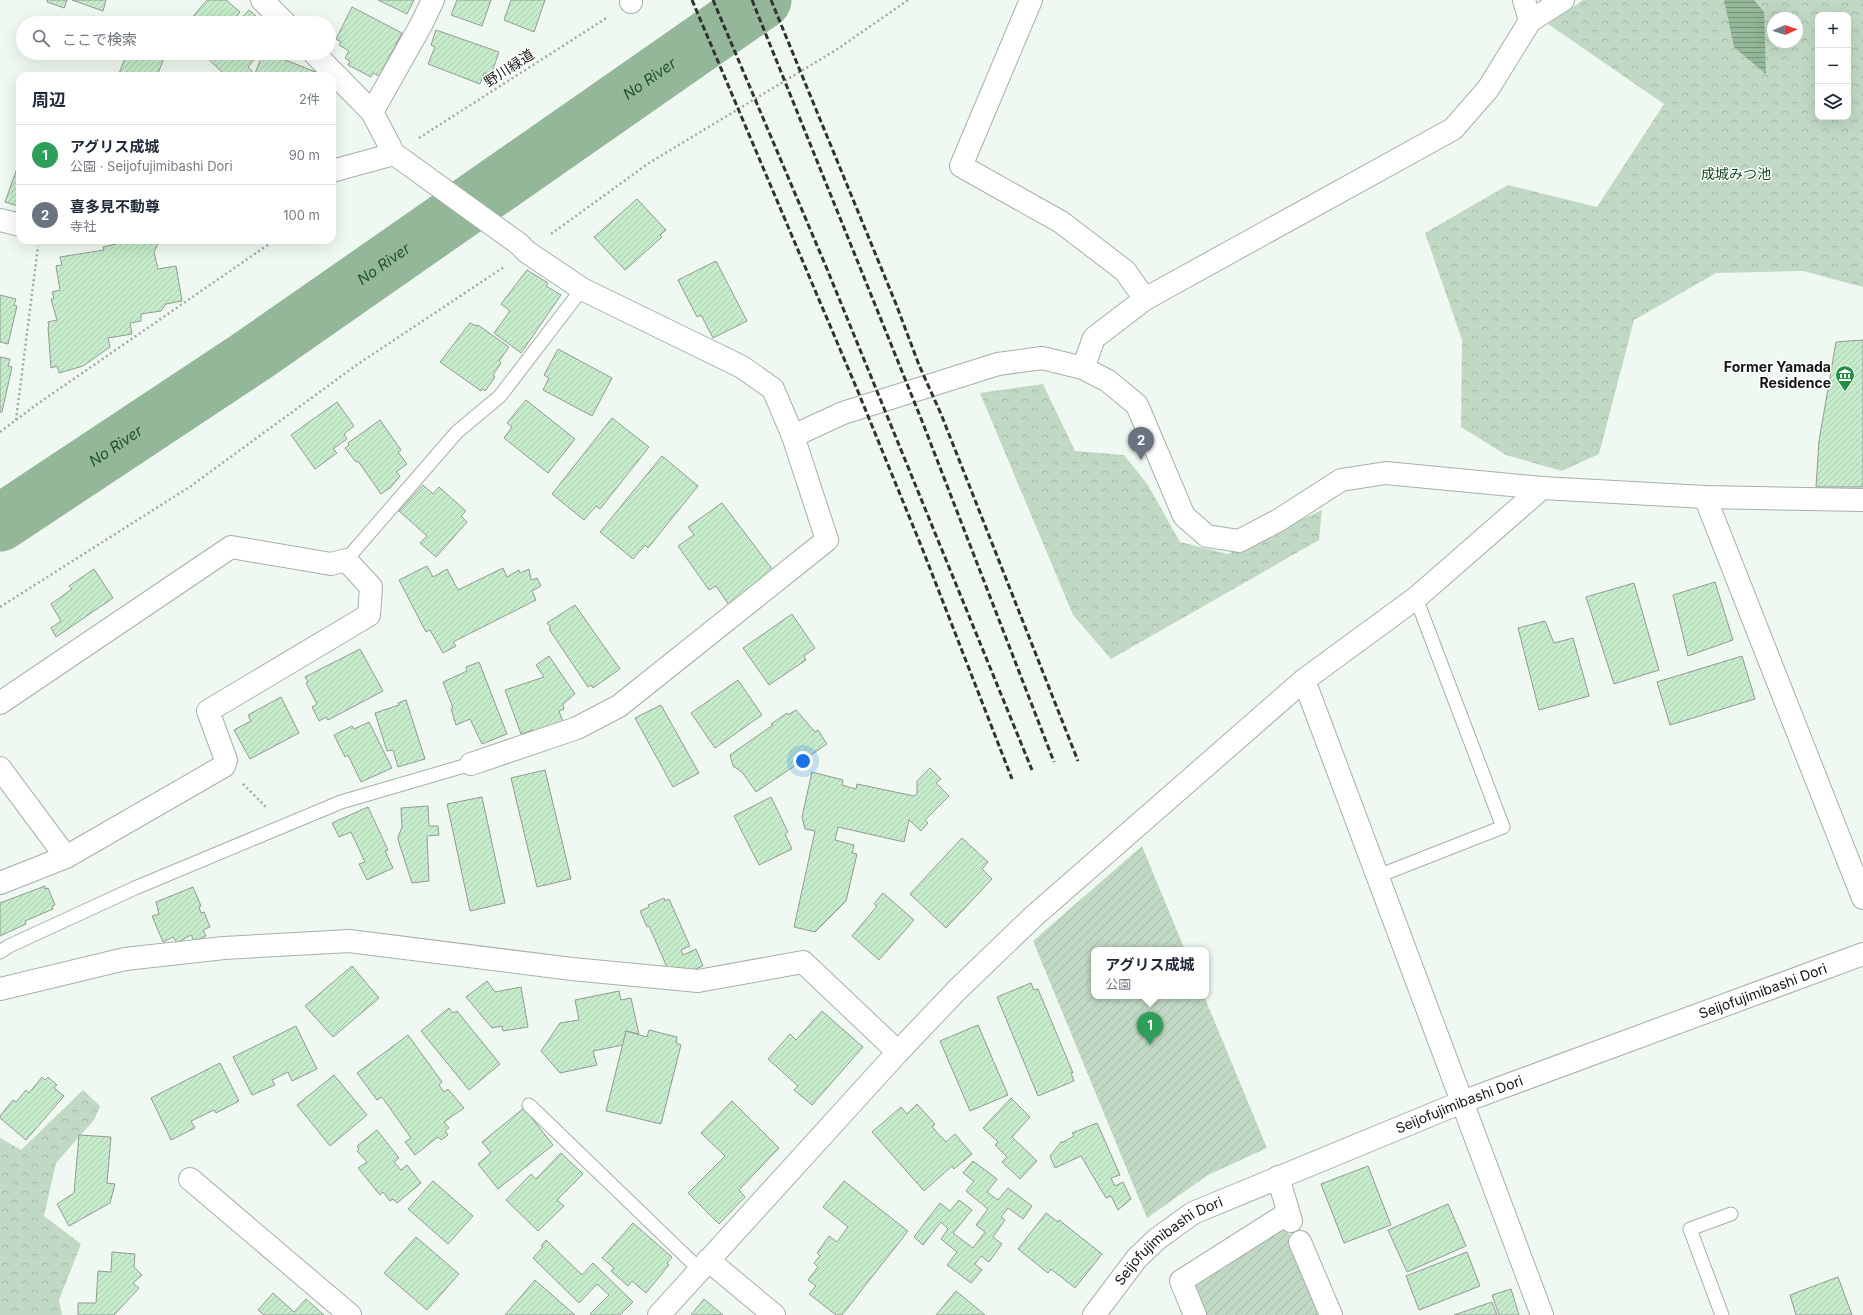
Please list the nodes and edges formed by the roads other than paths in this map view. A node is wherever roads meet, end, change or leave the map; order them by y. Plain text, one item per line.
1 (262, 0) edge
2 (433, 0) edge
3 (1031, 0) edge
4 (1524, 0) edge
5 (1563, 0) edge
6 (278, 16) edge
7 (1530, 21) junction
8 (321, 60) edge
9 (333, 72) edge
10 (336, 75) edge
11 (372, 112) junction
12 (399, 158) junction
13 (336, 171) edge
14 (0, 220) edge
15 (16, 224) edge
16 (582, 289) junction
17 (1145, 299) junction
18 (1083, 368) junction
19 (793, 436) junction
20 (1542, 488) junction
21 (1705, 497) junction
22 (1863, 500) edge
23 (346, 560) junction
24 (1416, 598) junction
25 (1304, 680) junction
26 (0, 703) edge
27 (471, 764) joint
28 (0, 768) edge
29 (66, 857) junction
30 (1378, 876) junction
31 (0, 883) edge
32 (1863, 898) edge
33 (0, 952) edge
34 (1863, 954) edge
35 (0, 989) edge
36 (898, 1052) junction
37 (1462, 1102) junction
38 (529, 1105) dead end
39 (1278, 1177) junction
40 (190, 1179) dead end
41 (1731, 1214) dead end
42 (1300, 1242) dead end
43 (704, 1265) junction
44 (350, 1315) edge
45 (658, 1315) edge
46 (774, 1315) edge
47 (1094, 1315) edge
48 (1195, 1315) edge
49 (1331, 1315) edge
50 (1542, 1315) edge
51 (1722, 1315) edge

1 - 6 street
2 - 11 street
3 - 17 street
4 - 7 street
5 - 7 street
7 - 17 street
8 - 9 street
10 - 11 street
11 - 12 street
12 - 13 street
12 - 16 street
14 - 15 street
16 - 19 street
16 - 23 lane
17 - 18 street
18 - 19 street
18 - 20 street
19 - 27 street
20 - 21 street
20 - 24 street
21 - 22 street
21 - 32 street
23 - 26 street
23 - 29 street
24 - 25 street
24 - 30 lane
25 - 30 street
25 - 36 street
27 - 33 lane
28 - 29 street
29 - 31 street
30 - 37 street
34 - 37 street, Seijofujimibashi Dori
35 - 36 street
36 - 43 street
37 - 39 street, Seijofujimibashi Dori
37 - 50 street
38 - 43 lane
39 - 47 street, Seijofujimibashi Dori
39 - 48 street
40 - 44 street
41 - 51 lane
42 - 49 street
43 - 45 street
43 - 46 street

